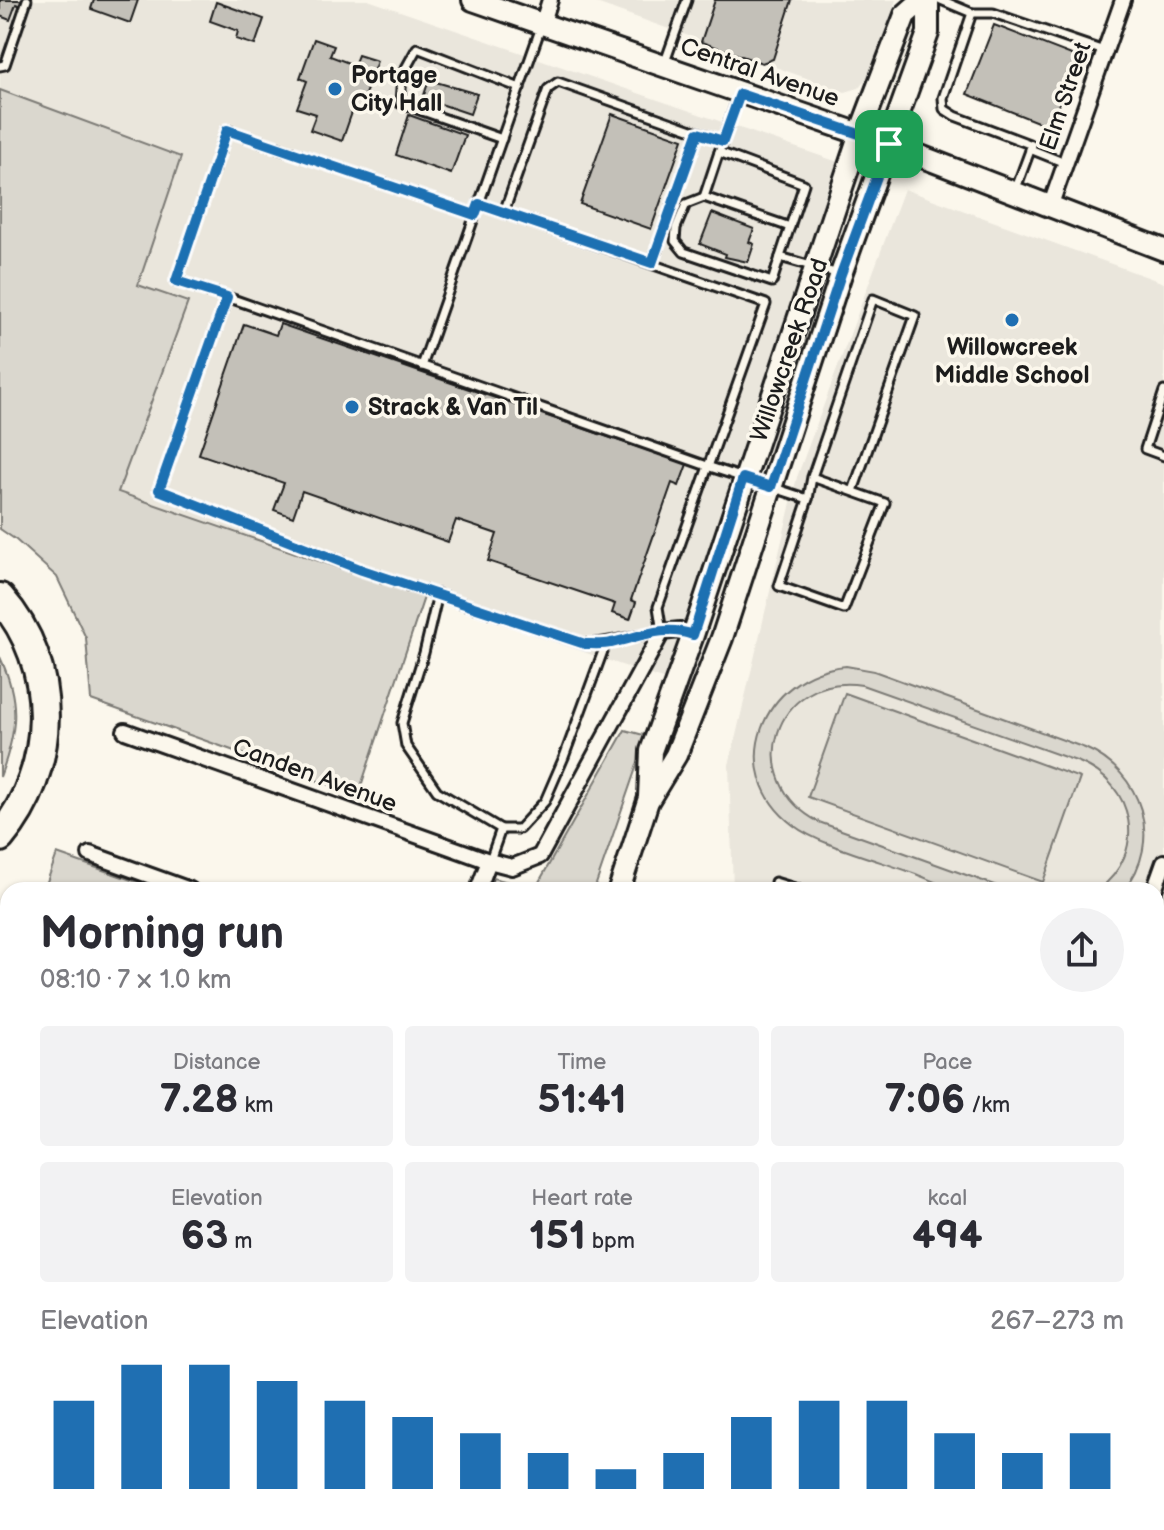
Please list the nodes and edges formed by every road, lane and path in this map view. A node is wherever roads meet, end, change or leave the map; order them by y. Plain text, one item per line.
1 (27, 0) edge
2 (473, 0) edge
3 (550, 0) edge
4 (687, 0) edge
5 (922, 0) edge
6 (928, 0) edge
7 (941, 0) edge
8 (1123, 0) edge
9 (972, 13) junction
10 (542, 25) junction
11 (1104, 52) junction
12 (0, 66) edge
13 (663, 67) junction
14 (520, 88) junction
15 (740, 94) junction
16 (698, 133) junction
17 (860, 133) junction
18 (502, 139) junction
19 (723, 141) junction
20 (889, 144) junction
21 (1030, 149) junction
22 (719, 152) junction
23 (1065, 163) junction
24 (1014, 193) junction
25 (704, 197) junction
26 (479, 204) junction
27 (1050, 207) junction
28 (504, 212) junction
29 (475, 215) junction
30 (790, 227) junction
31 (1164, 250) edge
32 (780, 257) junction
33 (652, 263) junction
34 (815, 266) junction
35 (841, 274) junction
36 (227, 297) junction
37 (422, 366) junction
38 (1164, 391) edge
39 (1164, 456) edge
40 (710, 467) junction
41 (812, 477) junction
42 (743, 478) junction
43 (771, 487) junction
44 (853, 491) junction
45 (808, 499) junction
46 (438, 594) junction
47 (0, 598) edge
48 (0, 623) edge
49 (662, 632) junction
50 (693, 635) junction
51 (606, 643) junction
52 (125, 731) dead end
53 (648, 801) junction
54 (0, 807) edge
55 (501, 829) junction
56 (0, 837) edge
57 (90, 854) dead end
58 (489, 861) junction
59 (1164, 862) edge
60 (168, 882) edge
61 (481, 882) edge
62 (622, 882) edge
63 (1157, 882) edge

1 - 12 lane
2 - 10 main road, Central Avenue
3 - 10 street
4 - 13 lane
5 - 17 main road, Willowcreek Road
6 - 20 main road, Willowcreek Road
7 - 9 lane
8 - 11 street, Elm Street
9 - 11 lane
9 - 21 lane
10 - 13 main road, Central Avenue
10 - 14 lane
11 - 23 street, Elm Street
13 - 15 main road, Central Avenue
14 - 18 lane
14 - 18 lane
15 - 17 main road, Central Avenue
15 - 19 lane
16 - 19 lane
16 - 28 lane
16 - 33 lane
17 - 20 main road, Central Avenue
17 - 34 main road, Willowcreek Road
18 - 26 lane
19 - 22 lane
20 - 24 main road, Central Avenue
20 - 35 main road, Willowcreek Road
21 - 23 lane
21 - 24 lane
22 - 25 lane
22 - 30 lane
23 - 27 street, Elm Street
24 - 27 main road, Central Avenue
25 - 30 lane
25 - 32 lane
26 - 28 lane
26 - 29 lane
27 - 31 main road, Central Avenue
28 - 33 lane
29 - 36 lane
29 - 37 lane
30 - 32 lane
32 - 34 lane
33 - 40 lane
34 - 35 lane
34 - 42 main road, Willowcreek Road
35 - 43 main road, Willowcreek Road
36 - 37 lane
36 - 46 lane
37 - 40 lane
38 - 39 lane
40 - 42 lane
40 - 49 lane
41 - 44 lane
41 - 44 lane
41 - 45 lane
42 - 43 lane
42 - 50 main road, Willowcreek Road
43 - 45 lane
43 - 53 main road, Willowcreek Road
44 - 45 lane
46 - 51 lane
46 - 55 lane
47 - 56 highway
48 - 54 highway
49 - 50 street
49 - 51 lane
49 - 58 street, Canden Avenue
50 - 53 main road, Willowcreek Road
51 - 55 lane
52 - 58 street, Canden Avenue
53 - 62 main road, Willowcreek Road
55 - 58 lane
57 - 60 street
58 - 61 street
59 - 63 street

